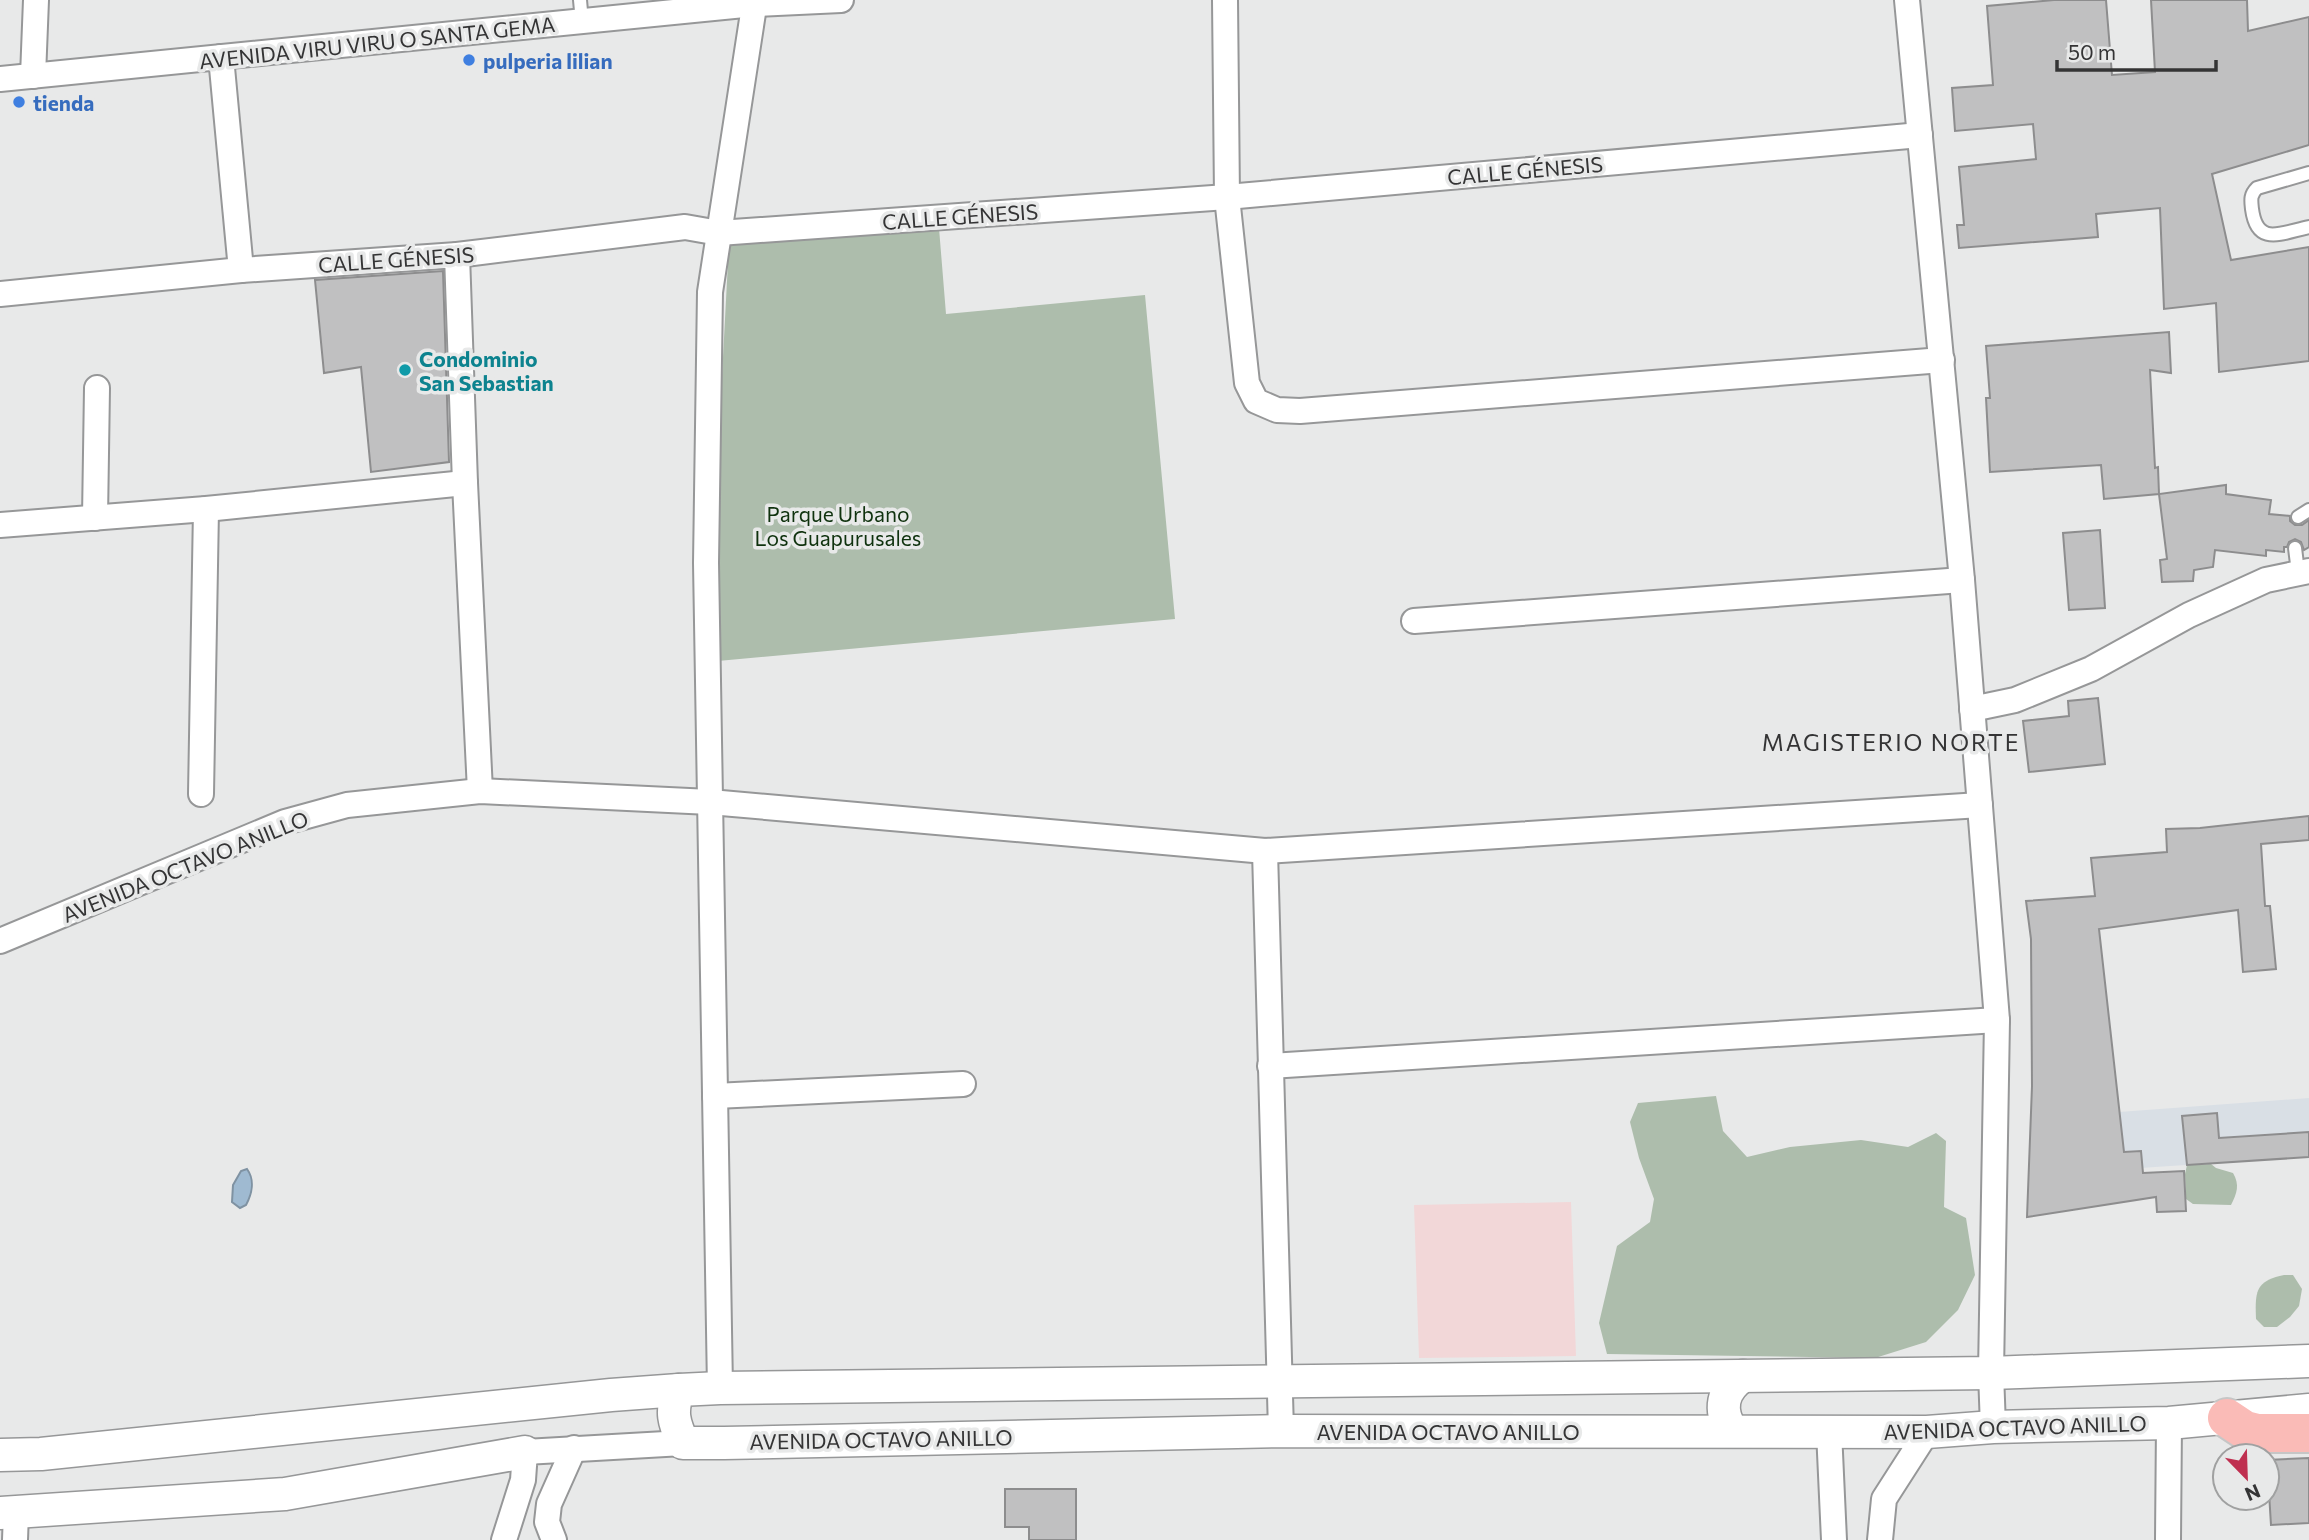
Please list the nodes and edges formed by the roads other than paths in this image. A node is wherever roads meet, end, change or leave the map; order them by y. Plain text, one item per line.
1 (36, 0) edge
2 (841, 0) edge
3 (1225, 0) edge
4 (1908, 0) edge
5 (755, 2) edge
6 (581, 11) edge
7 (221, 57) junction
8 (33, 76) junction
9 (0, 79) edge
10 (1920, 135) junction
11 (2309, 173) edge
12 (1227, 197) junction
13 (2309, 227) edge
14 (719, 233) junction
15 (457, 255) junction
16 (241, 270) junction
17 (0, 294) edge
18 (1942, 360) junction
19 (97, 388) dead end
20 (465, 483) junction
21 (206, 509) junction
22 (95, 518) junction
23 (0, 525) edge
24 (2301, 564) edge
25 (1962, 580) junction
26 (1414, 621) dead end
27 (1972, 709) junction
28 (480, 791) junction
29 (201, 794) dead end
30 (710, 802) junction
31 (1980, 806) junction
32 (1265, 851) junction
33 (0, 941) edge
34 (1997, 1020) junction
35 (1270, 1066) junction
36 (963, 1084) dead end
37 (715, 1096) junction
38 (2309, 1361) edge
39 (1991, 1373) junction
40 (1743, 1376) junction
41 (1281, 1382) junction
42 (720, 1388) junction
43 (679, 1390) junction
44 (2309, 1410) edge
45 (2227, 1418) junction
46 (2169, 1423) junction
47 (1993, 1427) junction
48 (1281, 1431) junction
49 (1732, 1431) junction
50 (1829, 1431) junction
51 (1927, 1432) junction
52 (2309, 1433) edge
53 (683, 1443) junction
54 (573, 1448) junction
55 (525, 1452) junction
56 (0, 1455) edge
57 (10, 1522) edge
58 (504, 1540) edge
59 (554, 1540) edge
60 (1834, 1540) edge
61 (1880, 1540) edge
62 (2168, 1540) edge

1 - 8 street
2 - 5 street, AVENIDA VIRU VIRU O SANTA GEMA
3 - 12 street
4 - 10 street
5 - 6 street, AVENIDA VIRU VIRU O SANTA GEMA
5 - 14 street
6 - 7 street, AVENIDA VIRU VIRU O SANTA GEMA
7 - 8 street, AVENIDA VIRU VIRU O SANTA GEMA
7 - 16 street
8 - 9 street, AVENIDA VIRU VIRU O SANTA GEMA
10 - 12 street, CALLE GÉNESIS
10 - 18 street
11 - 13 lane
12 - 14 street, CALLE GÉNESIS
12 - 18 street
14 - 15 street, CALLE GÉNESIS
14 - 30 street
15 - 16 street, CALLE GÉNESIS
15 - 20 street
16 - 17 street, CALLE GÉNESIS
18 - 25 street
19 - 22 street
20 - 21 street
20 - 28 street
21 - 22 street
21 - 29 street
22 - 23 street
24 - 27 street
25 - 26 street
25 - 27 street
27 - 31 street
28 - 30 street, AVENIDA OCTAVO ANILLO
28 - 33 street, AVENIDA OCTAVO ANILLO
30 - 32 street, AVENIDA OCTAVO ANILLO
30 - 37 street
31 - 32 street, AVENIDA OCTAVO ANILLO
31 - 34 street
32 - 35 street
34 - 35 street
34 - 39 street
35 - 41 street
36 - 37 street
37 - 42 street
38 - 39 street
39 - 40 street
39 - 47 street
40 - 41 street
40 - 49 street
41 - 42 street
41 - 48 street
42 - 43 street
43 - 53 street
43 - 56 street
44 - 45 street, AVENIDA OCTAVO ANILLO
45 - 46 street, AVENIDA OCTAVO ANILLO
45 - 52 highway
46 - 47 street, AVENIDA OCTAVO ANILLO
46 - 62 street
47 - 51 street, AVENIDA OCTAVO ANILLO
48 - 49 street, AVENIDA OCTAVO ANILLO
48 - 53 street, AVENIDA OCTAVO ANILLO
49 - 50 street, AVENIDA OCTAVO ANILLO
50 - 51 street, AVENIDA OCTAVO ANILLO
50 - 60 street
51 - 61 street
53 - 54 street
54 - 55 street
54 - 59 street
55 - 57 street
55 - 58 street

